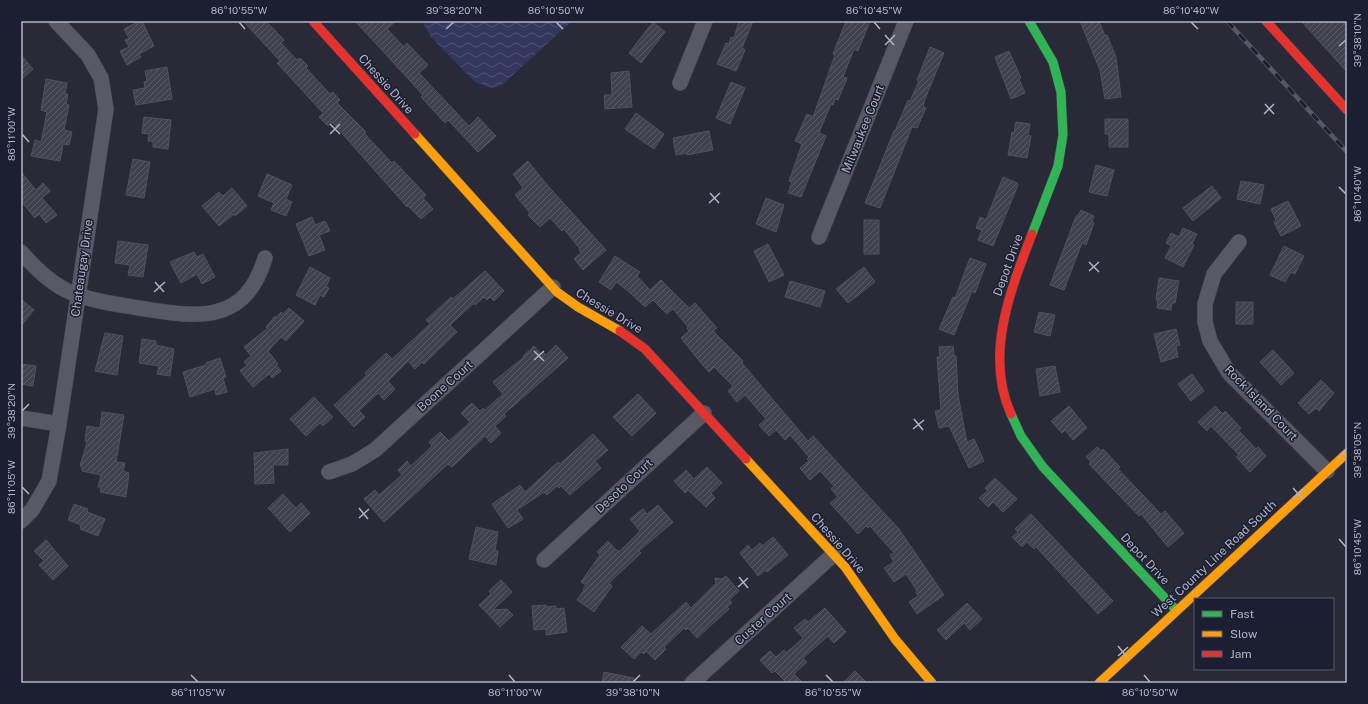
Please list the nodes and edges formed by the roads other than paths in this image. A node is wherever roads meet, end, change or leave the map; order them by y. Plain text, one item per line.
1 (56, 21) edge
2 (313, 21) edge
3 (705, 21) edge
4 (906, 21) edge
5 (1029, 21) edge
6 (1266, 21) edge
7 (680, 83) dead end
8 (1347, 110) edge
9 (819, 237) dead end
10 (1239, 242) dead end
11 (21, 252) edge
12 (265, 258) dead end
13 (553, 287) junction
14 (78, 295) junction
15 (704, 412) junction
16 (21, 418) edge
17 (59, 424) junction
18 (1347, 453) edge
19 (1327, 471) junction
20 (329, 472) dead end
21 (21, 521) edge
22 (834, 554) junction
23 (544, 560) dead end
24 (1176, 610) junction
25 (692, 683) edge
26 (932, 683) edge
27 (1099, 683) edge

1 - 14 street, Chateaugay Drive
2 - 13 street, Chessie Drive
3 - 7 street
4 - 9 street, Milwaukee Court
5 - 24 street, Depot Drive
6 - 8 street
10 - 19 street, Rock Island Court
11 - 14 street
12 - 14 street
13 - 15 street, Chessie Drive
13 - 20 street, Boone Court
14 - 17 street, Chateaugay Drive
15 - 22 street, Chessie Drive
15 - 23 street, Desoto Court
16 - 17 street
17 - 21 street, Chateaugay Drive
18 - 19 street, West County Line Road South
19 - 24 street, West County Line Road South
22 - 25 street, Custer Court
22 - 26 street, Chessie Drive
24 - 27 street, West County Line Road South

